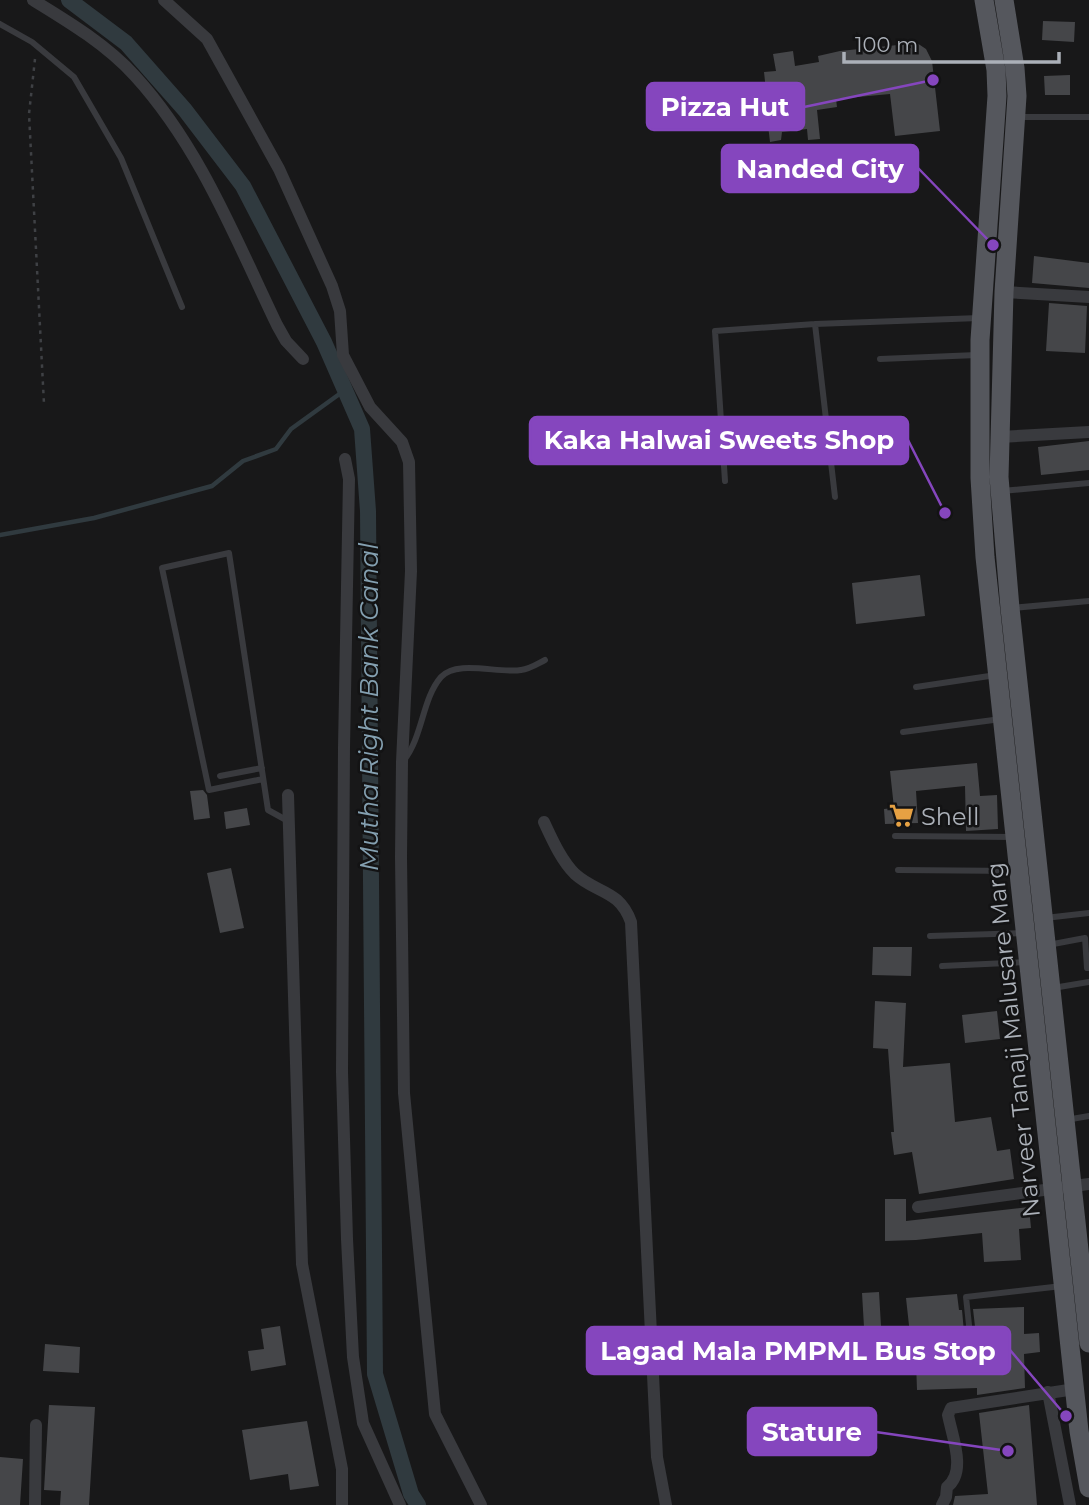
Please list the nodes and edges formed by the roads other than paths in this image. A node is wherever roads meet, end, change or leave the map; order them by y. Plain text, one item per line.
1 (33, 0) edge
2 (164, 0) edge
3 (984, 0) edge
4 (1004, 0) edge
5 (0, 24) edge
6 (1005, 69) junction
7 (1016, 117) junction
8 (1089, 117) edge
9 (1002, 174) junction
10 (1004, 292) junction
11 (1089, 297) edge
12 (183, 307) dead end
13 (981, 318) junction
14 (815, 324) junction
15 (979, 355) junction
16 (303, 359) dead end
17 (880, 359) dead end
18 (1089, 432) edge
19 (1000, 437) junction
20 (345, 459) dead end
21 (725, 481) dead end
22 (1089, 483) edge
23 (1000, 491) junction
24 (835, 497) dead end
25 (995, 556) junction
26 (1089, 601) edge
27 (1010, 608) junction
28 (545, 660) dead end
29 (998, 675) junction
30 (916, 687) dead end
31 (1003, 719) junction
32 (903, 732) dead end
33 (402, 762) junction
34 (262, 768) junction
35 (220, 776) dead end
36 (263, 779) junction
37 (288, 795) dead end
38 (288, 821) junction
39 (544, 822) dead end
40 (895, 836) dead end
41 (1016, 836) junction
42 (898, 870) dead end
43 (1019, 871) junction
44 (1089, 913) edge
45 (1043, 918) junction
46 (930, 936) dead end
47 (1032, 947) junction
48 (942, 965) dead end
49 (1089, 968) edge
50 (1089, 982) edge
51 (1051, 989) junction
52 (1089, 1116) edge
53 (1065, 1120) junction
54 (1071, 1187) edge
55 (918, 1207) dead end
56 (1078, 1281) edge
57 (1089, 1343) edge
58 (972, 1353) dead end
59 (1075, 1389) junction
60 (1048, 1392) junction
61 (36, 1425) dead end
62 (1089, 1488) edge
63 (35, 1505) edge
64 (342, 1505) edge
65 (400, 1505) edge
66 (481, 1505) edge
67 (666, 1505) edge
68 (942, 1505) edge
69 (1070, 1505) edge

1 - 16 street
2 - 33 street
3 - 6 main road, Narveer Tanaji Malusare Marg
4 - 6 main road, Narveer Tanaji Malusare Marg
5 - 12 lane
6 - 7 main road, Narveer Tanaji Malusare Marg
6 - 9 main road, Narveer Tanaji Malusare Marg
7 - 8 lane
7 - 9 main road, Narveer Tanaji Malusare Marg
9 - 10 main road, Narveer Tanaji Malusare Marg
9 - 13 main road, Narveer Tanaji Malusare Marg
10 - 11 street
10 - 19 main road, Narveer Tanaji Malusare Marg
13 - 14 lane
13 - 15 main road, Narveer Tanaji Malusare Marg
14 - 21 lane
14 - 24 lane
15 - 17 lane
15 - 25 main road, Narveer Tanaji Malusare Marg
18 - 19 street
19 - 23 main road, Narveer Tanaji Malusare Marg
20 - 65 street
22 - 23 lane
23 - 25 main road, Narveer Tanaji Malusare Marg
25 - 27 main road, Narveer Tanaji Malusare Marg
25 - 29 main road, Narveer Tanaji Malusare Marg
26 - 27 lane
27 - 45 main road, Narveer Tanaji Malusare Marg
28 - 33 lane
29 - 30 lane
29 - 31 main road, Narveer Tanaji Malusare Marg
31 - 32 lane
31 - 41 main road, Narveer Tanaji Malusare Marg
33 - 66 street
34 - 35 lane
34 - 36 lane
34 - 36 lane
36 - 38 lane
37 - 38 street
38 - 64 street
39 - 67 street
40 - 41 lane
41 - 43 main road, Narveer Tanaji Malusare Marg
42 - 43 lane
43 - 47 main road, Narveer Tanaji Malusare Marg
44 - 45 lane
45 - 47 main road, Narveer Tanaji Malusare Marg
46 - 47 lane
47 - 48 lane
47 - 49 lane
47 - 51 main road, Narveer Tanaji Malusare Marg
47 - 54 main road, Narveer Tanaji Malusare Marg
50 - 51 lane
51 - 53 main road, Narveer Tanaji Malusare Marg
52 - 53 lane
53 - 54 main road, Narveer Tanaji Malusare Marg
54 - 55 street
54 - 56 main road, Narveer Tanaji Malusare Marg
56 - 57 main road, Narveer Tanaji Malusare Marg
56 - 58 lane
56 - 59 main road, Narveer Tanaji Malusare Marg
59 - 60 street
59 - 62 main road, Narveer Tanaji Malusare Marg
60 - 68 street
60 - 69 street
61 - 63 street

